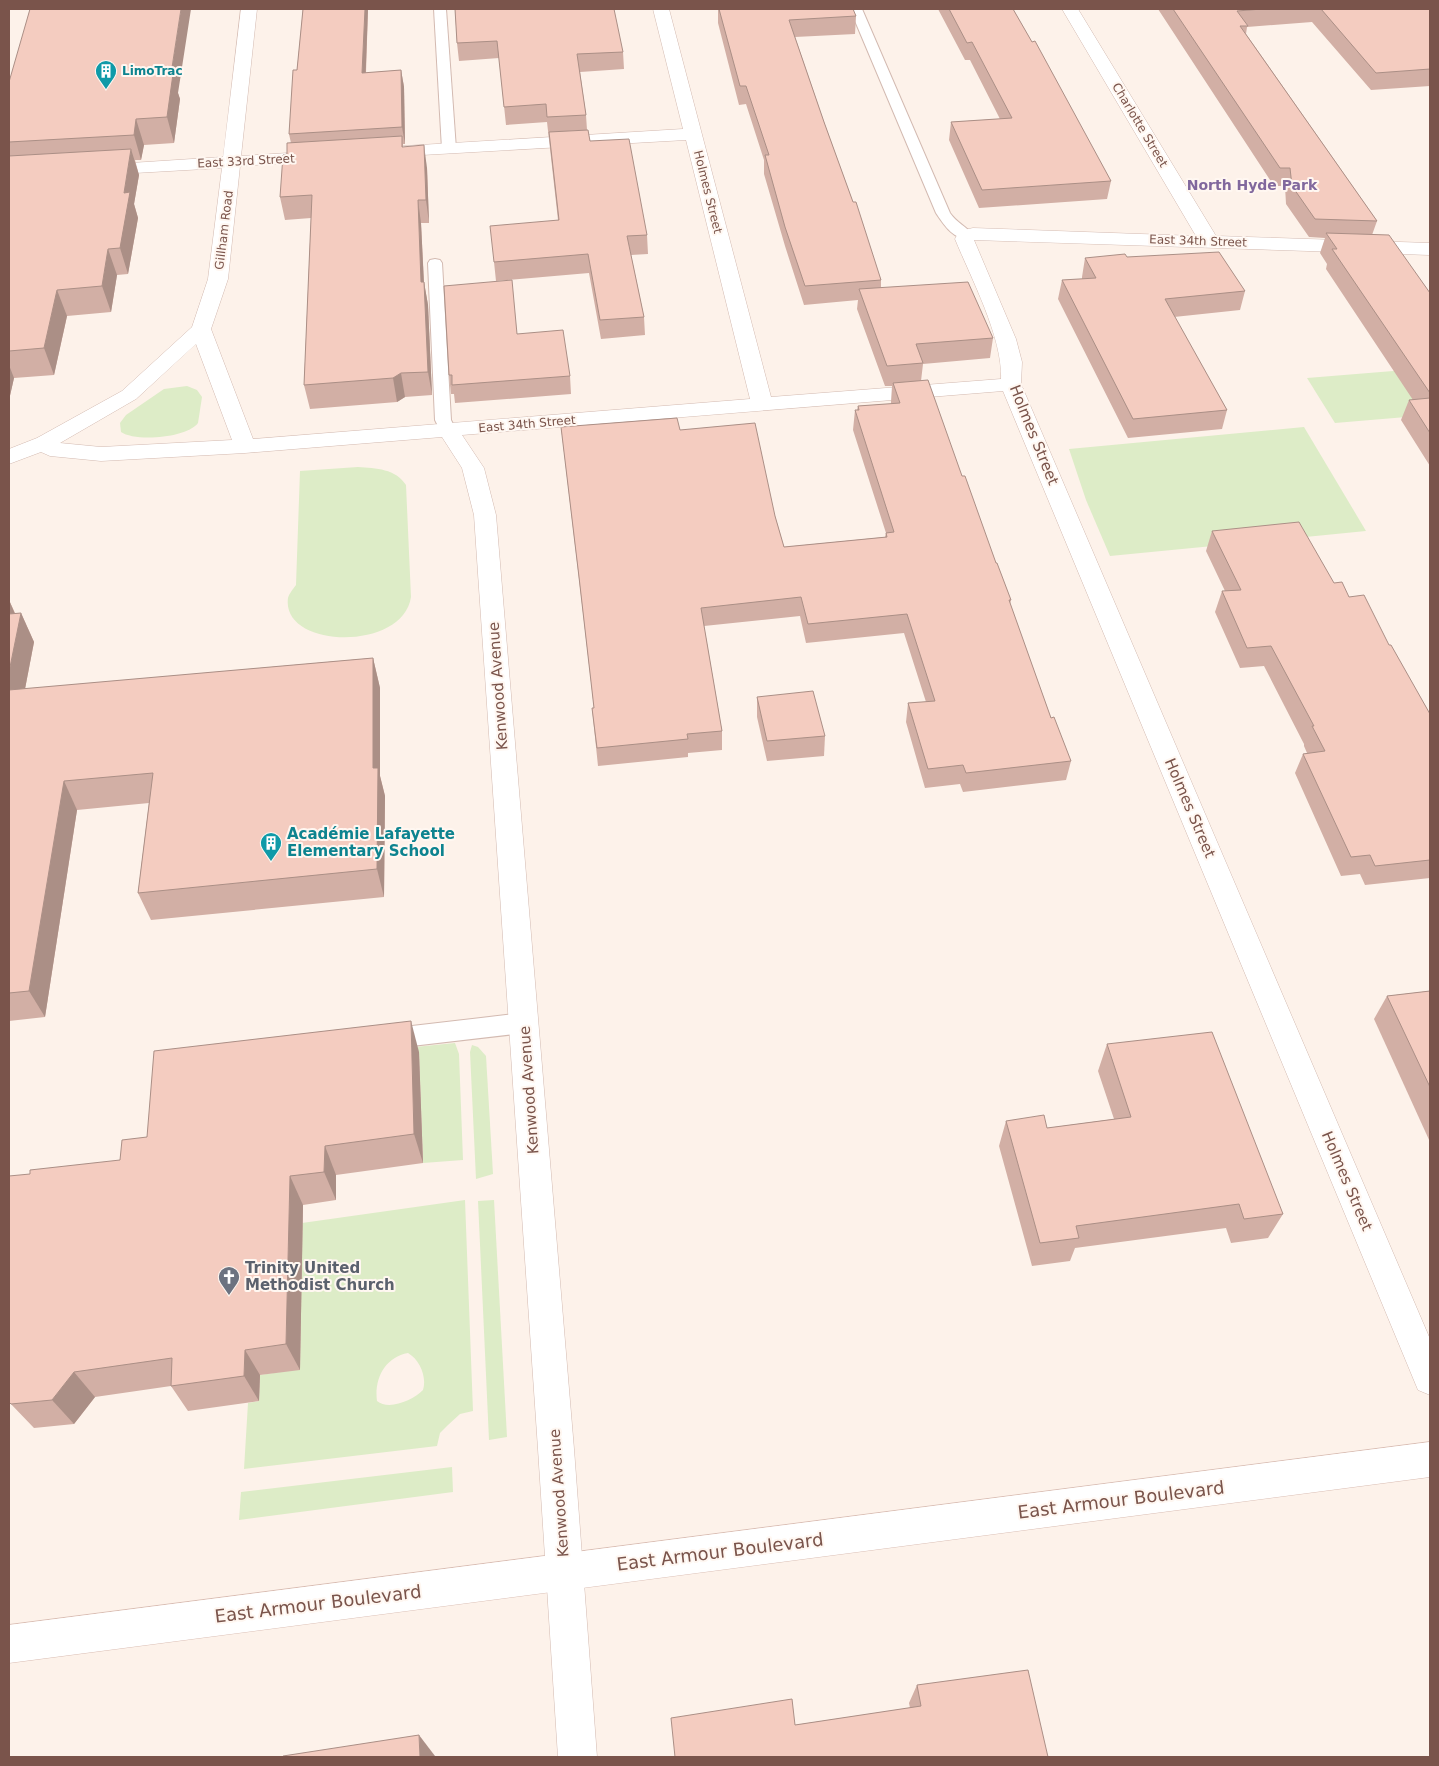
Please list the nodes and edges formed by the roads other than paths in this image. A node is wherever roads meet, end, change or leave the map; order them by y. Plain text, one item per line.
1 (249, 9) edge
2 (440, 9) edge
3 (661, 9) edge
4 (856, 9) edge
5 (1070, 9) edge
6 (693, 134) junction
7 (449, 149) junction
8 (373, 153) edge
9 (335, 155) edge
10 (232, 162) junction
11 (86, 170) edge
12 (966, 236) junction
13 (1210, 241) junction
14 (1430, 249) edge
15 (436, 263) dead end
16 (201, 329) junction
17 (1010, 384) junction
18 (762, 404) junction
19 (448, 430) junction
20 (45, 443) junction
21 (245, 446) junction
22 (9, 457) edge
23 (524, 1023) junction
24 (366, 1042) edge
25 (1430, 1378) edge
26 (1430, 1460) edge
27 (565, 1572) junction
28 (9, 1644) edge
29 (577, 1757) edge

1 - 10 street, Gillham Road
2 - 7 lane
3 - 6 street, Holmes Street
4 - 12 lane
5 - 13 street, Charlotte Street
6 - 7 street
6 - 18 street, Holmes Street
7 - 8 street
9 - 10 street, East 33rd Street
10 - 11 street, East 33rd Street
10 - 16 street, Gillham Road
12 - 13 street, East 34th Street
12 - 17 street, Holmes Street
13 - 14 street, East 34th Street
15 - 19 lane
16 - 20 street, Gillham Road
16 - 21 street
17 - 18 street, East 34th Street
17 - 25 street, Holmes Street
18 - 19 street, East 34th Street
19 - 21 street, East 34th Street
19 - 23 street, Kenwood Avenue
20 - 21 street, East 34th Street
20 - 22 street, Gillham Road
23 - 24 lane
23 - 27 street, Kenwood Avenue
26 - 27 street, East Armour Boulevard
27 - 28 street, East Armour Boulevard
27 - 29 street, Kenwood Avenue

